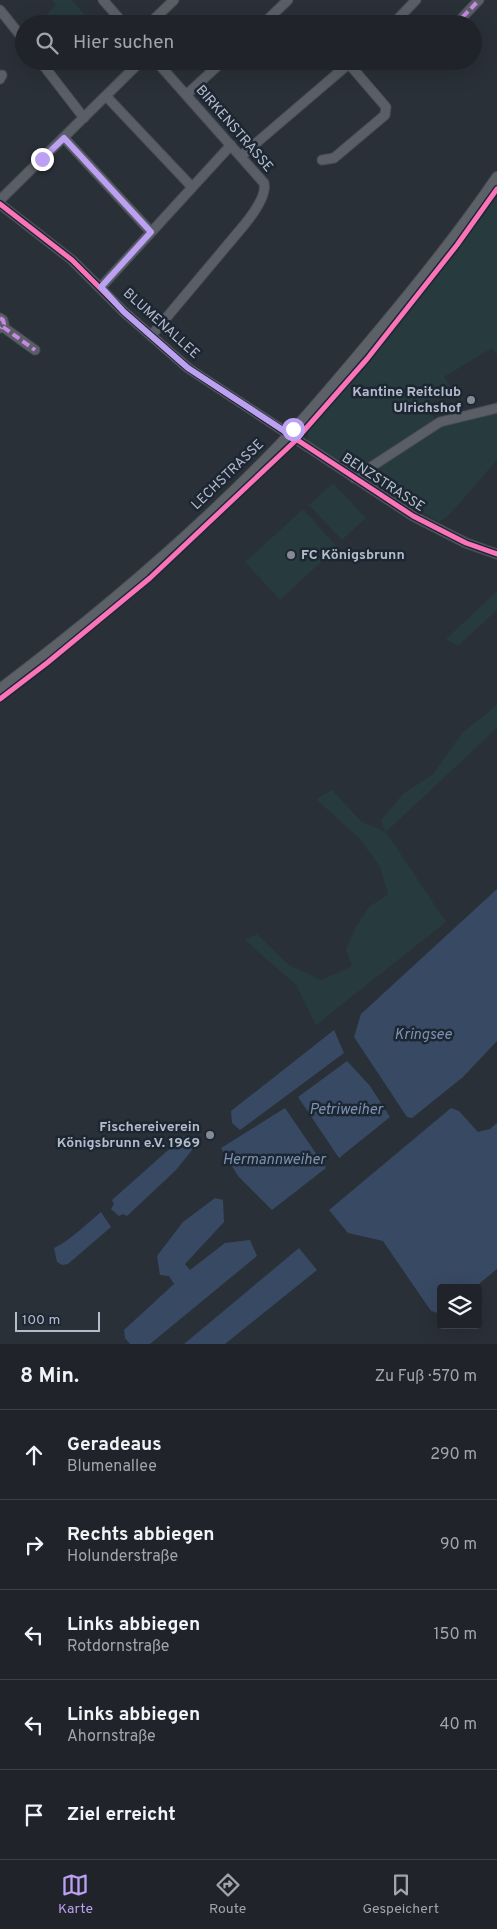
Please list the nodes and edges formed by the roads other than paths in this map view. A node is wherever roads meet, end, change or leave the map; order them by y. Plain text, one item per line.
1 (104, 0) edge
2 (174, 0) edge
3 (288, 0) edge
4 (416, 0) edge
5 (479, 0) edge
6 (0, 10) edge
7 (116, 15) edge
8 (158, 15) edge
9 (272, 15) edge
10 (402, 15) edge
11 (465, 15) edge
12 (15, 29) edge
13 (47, 70) edge
14 (132, 70) edge
15 (164, 70) edge
16 (212, 70) edge
17 (342, 70) edge
18 (356, 70) edge
19 (186, 95) junction
20 (106, 96) junction
21 (84, 118) junction
22 (64, 138) junction
23 (231, 145) junction
24 (241, 156) junction
25 (322, 160) dead end
26 (497, 177) edge
27 (192, 187) junction
28 (0, 200) edge
29 (0, 204) edge
30 (151, 232) junction
31 (101, 287) junction
32 (1, 324) edge
33 (151, 336) junction
34 (35, 350) dead end
35 (497, 408) edge
36 (289, 434) junction
37 (354, 478) junction
38 (497, 554) edge
39 (0, 689) edge

1 - 7 street
2 - 8 street
3 - 9 street
4 - 10 street
5 - 11 street
6 - 12 street
13 - 21 street
14 - 20 street
15 - 19 street, BIRKENSTRASSE
16 - 19 street
17 - 24 street
18 - 25 street
19 - 23 street, BIRKENSTRASSE
20 - 21 street
20 - 27 street
21 - 22 street
22 - 28 street
22 - 30 street
23 - 24 street, BIRKENSTRASSE
23 - 27 street
24 - 33 street, BIRKENSTRASSE
26 - 36 main road, LECHSTRASSE
27 - 30 street
29 - 31 street, BLUMENALLEE
30 - 31 street
31 - 33 street, BLUMENALLEE
32 - 34 street
33 - 36 street, BLUMENALLEE
35 - 37 street
36 - 37 street, BENZSTRASSE
36 - 39 main road, LECHSTRASSE
37 - 38 street, BENZSTRASSE

